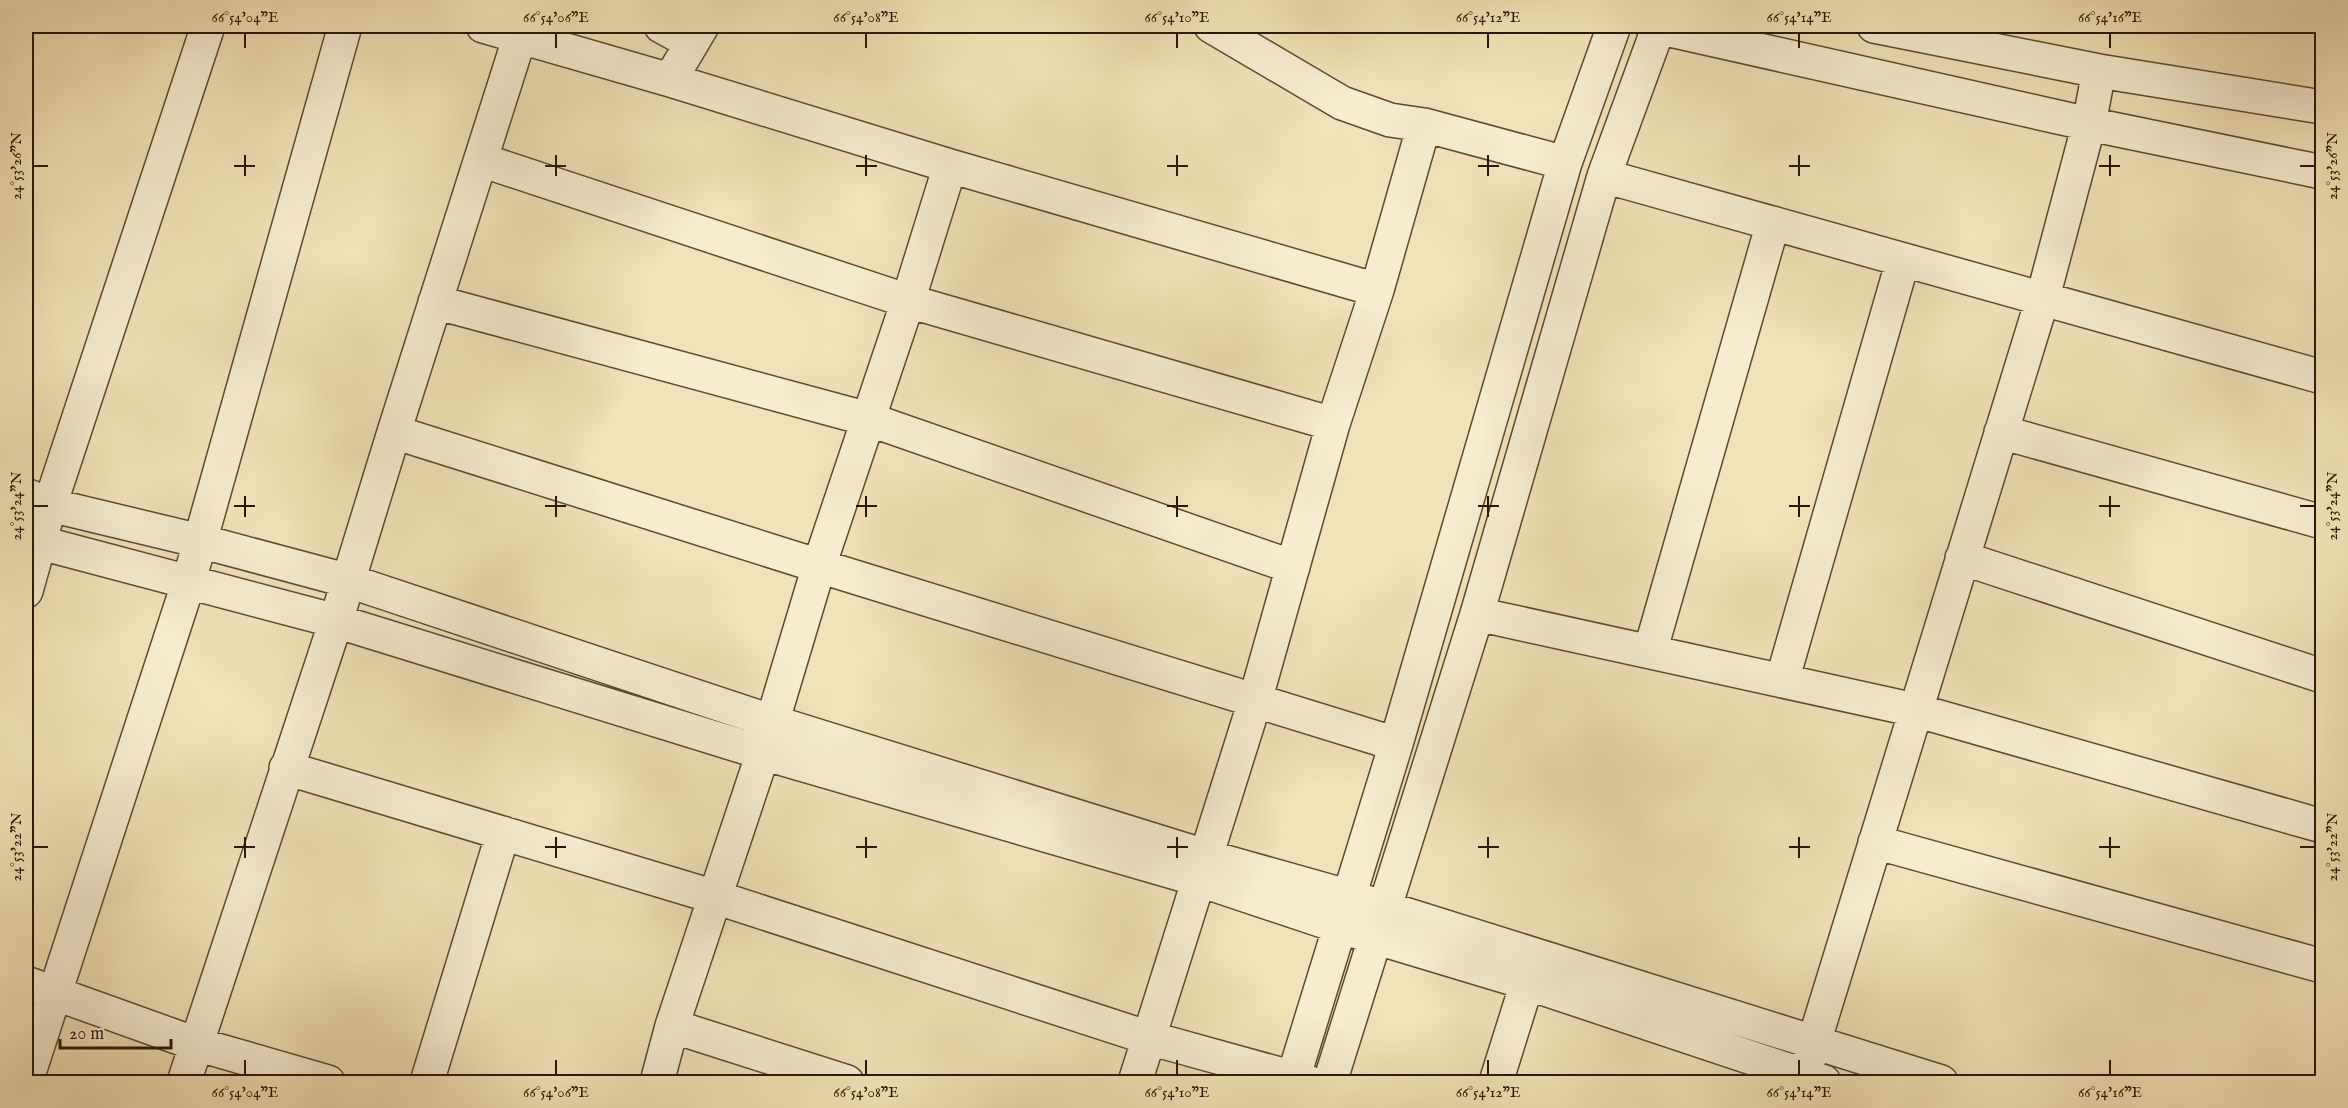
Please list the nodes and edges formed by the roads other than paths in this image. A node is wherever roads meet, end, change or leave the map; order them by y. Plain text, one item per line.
1 (208, 26) edge
2 (345, 26) edge
3 (483, 26) edge
4 (661, 26) edge
5 (1211, 26) edge
6 (1614, 26) edge
7 (1657, 26) edge
8 (1874, 26) edge
9 (697, 34) edge
10 (520, 36) junction
11 (2099, 71) junction
12 (670, 80) junction
13 (2322, 107) edge
14 (2089, 123) junction
15 (1424, 125) junction
16 (481, 160) junction
17 (1565, 163) junction
18 (950, 166) junction
19 (2322, 172) edge
20 (1604, 176) junction
21 (1773, 223) junction
22 (1903, 260) junction
23 (1377, 290) junction
24 (2043, 297) junction
25 (908, 301) junction
26 (435, 302) junction
27 (2322, 377) edge
28 (868, 419) junction
29 (1333, 424) junction
30 (394, 432) junction
31 (2001, 432) junction
32 (38, 500) edge
33 (2322, 522) edge
34 (200, 541) junction
35 (32, 542) edge
36 (1962, 558) junction
37 (819, 566) junction
38 (1293, 567) junction
39 (189, 581) junction
40 (349, 581) junction
41 (26, 591) edge
42 (1477, 614) junction
43 (336, 621) junction
44 (1650, 652) junction
45 (2322, 676) edge
46 (1782, 681) junction
47 (1255, 701) junction
48 (1915, 710) junction
49 (773, 722) junction
50 (1396, 744) junction
51 (763, 753) junction
52 (286, 768) junction
53 (2322, 826) edge
54 (502, 833) junction
55 (1875, 842) junction
56 (1204, 868) junction
57 (715, 897) junction
58 (1345, 912) junction
59 (1381, 924) junction
60 (2322, 966) edge
61 (1531, 970) junction
62 (40, 988) edge
63 (672, 1026) junction
64 (1149, 1038) junction
65 (196, 1044) junction
66 (1813, 1044) junction
67 (1814, 1079) edge
68 (1298, 1081) edge
69 (26, 1083) edge
70 (184, 1083) edge
71 (328, 1083) edge
72 (427, 1083) edge
73 (657, 1083) edge
74 (847, 1083) edge
75 (1135, 1083) edge
76 (1330, 1083) edge
77 (1496, 1083) edge
78 (1941, 1083) edge

1 - 32 street
2 - 34 street
3 - 10 street
4 - 9 street
5 - 15 street
6 - 17 street
7 - 14 street
7 - 20 street
8 - 11 street
9 - 12 street
10 - 12 street
10 - 16 street
11 - 13 street
11 - 14 street
12 - 18 street
14 - 19 street
14 - 24 street
15 - 17 street
15 - 23 street
16 - 25 street
16 - 26 street
17 - 50 street
18 - 23 street
18 - 25 street
20 - 21 street
20 - 42 street
21 - 22 street
21 - 44 street
22 - 24 street
22 - 46 street
23 - 29 street
24 - 27 street
24 - 31 street
25 - 28 street
25 - 29 street
26 - 28 street
26 - 30 street
28 - 37 street
28 - 38 street
29 - 38 street
30 - 37 street
30 - 40 street
31 - 33 street
31 - 36 street
32 - 34 street
32 - 35 street
34 - 39 street
34 - 40 street
35 - 39 street
35 - 41 street
36 - 45 street
36 - 48 street
37 - 47 street
37 - 49 street
38 - 47 street
39 - 43 street
39 - 62 street
40 - 43 street
40 - 49 street
42 - 44 street
42 - 59 street
43 - 51 street
43 - 52 street
44 - 46 street
46 - 48 street
47 - 50 street
47 - 56 street
48 - 53 street
48 - 55 street
49 - 51 street
49 - 56 street
50 - 58 street
51 - 56 street
51 - 57 street
52 - 54 street
52 - 65 street
54 - 57 street
54 - 72 street
55 - 60 street
55 - 66 street
56 - 58 street
56 - 64 street
57 - 63 street
57 - 64 street
58 - 59 street
58 - 68 street
59 - 61 street
59 - 76 street
61 - 66 street
61 - 67 street
61 - 77 street
62 - 65 street
62 - 69 street
63 - 73 street
63 - 74 street
64 - 68 street
64 - 75 street
65 - 70 street
65 - 71 street
66 - 67 street
66 - 78 street

